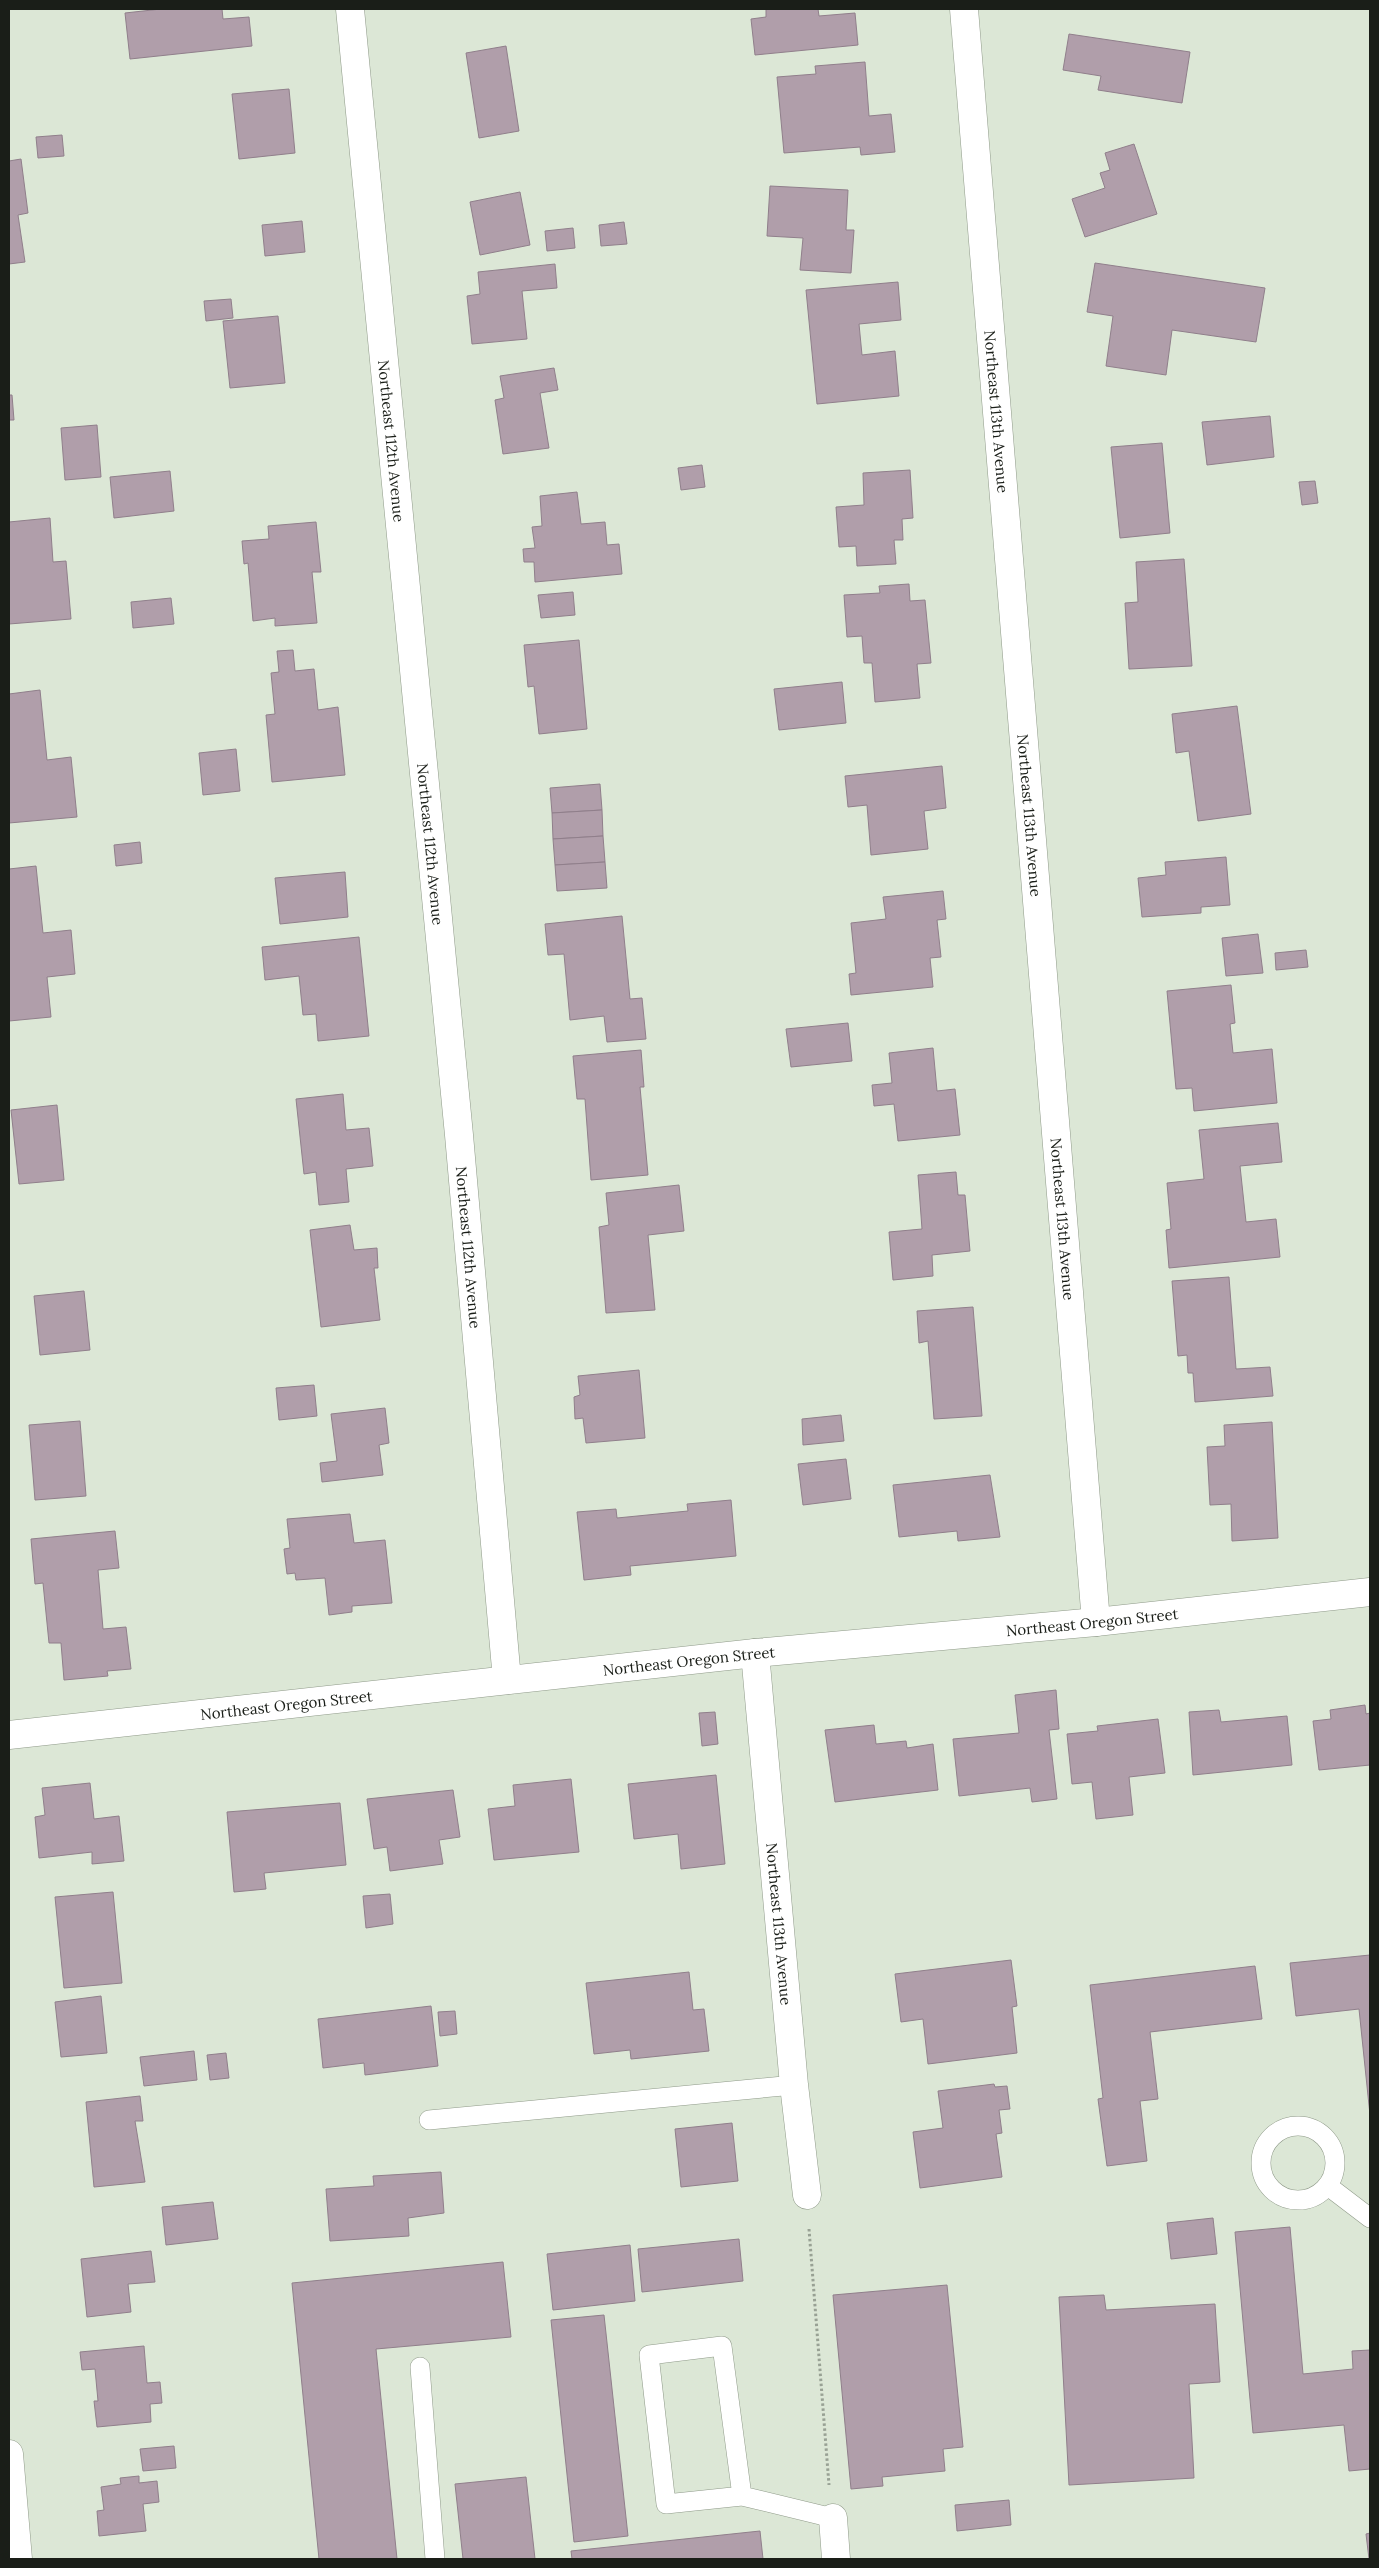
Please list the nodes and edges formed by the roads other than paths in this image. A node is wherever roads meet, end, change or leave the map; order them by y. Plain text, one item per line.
1 (350, 9) edge
2 (964, 9) edge
3 (1370, 1592) edge
4 (1096, 1622) junction
5 (755, 1654) junction
6 (507, 1680) junction
7 (9, 1735) edge
8 (794, 2086) junction
9 (429, 2120) dead end
10 (1328, 2186) junction
11 (807, 2195) road end
12 (1370, 2218) edge
13 (420, 2367) dead end
14 (9, 2454) edge
15 (742, 2496) junction
16 (832, 2518) joint
17 (18, 2559) edge
18 (435, 2559) edge
19 (836, 2559) edge

1 - 6 street, Northeast 112th Avenue
2 - 4 street, Northeast 113th Avenue
3 - 4 street, Northeast Oregon Street
4 - 5 street, Northeast Oregon Street
5 - 6 street, Northeast Oregon Street
5 - 8 street, Northeast 113th Avenue
6 - 7 street, Northeast Oregon Street
8 - 9 lane
8 - 11 street, Northeast 113th Avenue
10 - 10 lane
10 - 12 lane
13 - 18 lane
14 - 17 street
15 - 15 lane
15 - 16 lane
16 - 19 street

